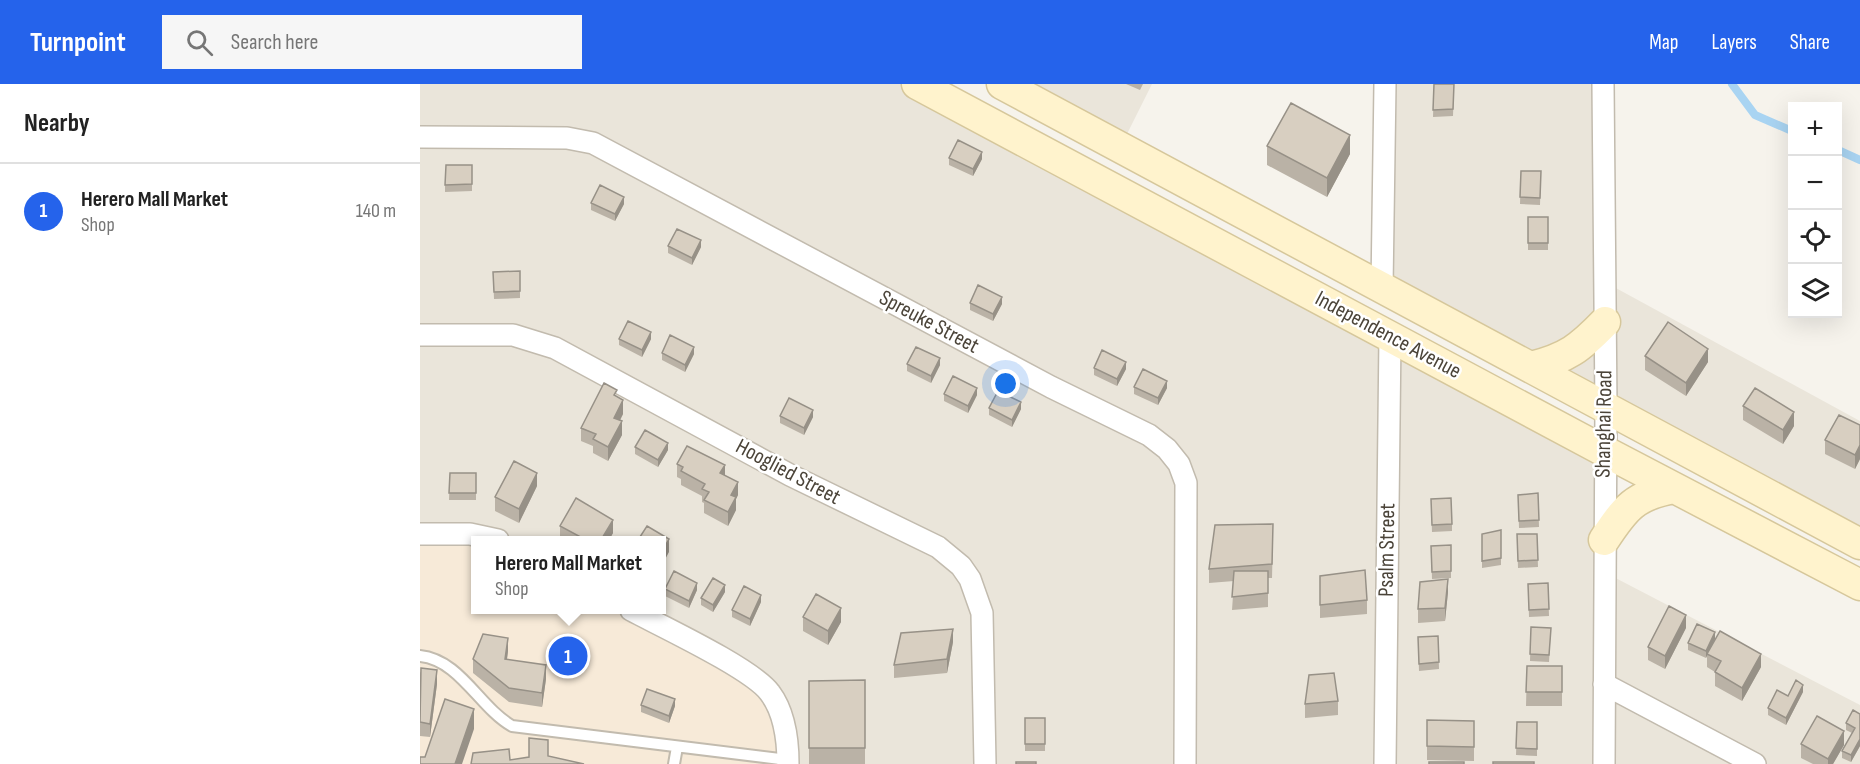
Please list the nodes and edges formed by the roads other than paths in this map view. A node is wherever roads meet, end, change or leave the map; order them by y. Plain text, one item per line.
1 (917, 84) edge
2 (1002, 84) edge
3 (1385, 84) edge
4 (1603, 84) edge
5 (420, 137) edge
6 (1382, 287) junction
7 (1605, 322) junction
8 (420, 335) edge
9 (1390, 336) junction
10 (1531, 367) junction
11 (1606, 408) junction
12 (1604, 451) junction
13 (1674, 488) junction
14 (420, 534) edge
15 (479, 536) edge
16 (1604, 540) junction
17 (1860, 544) edge
18 (1860, 585) edge
19 (640, 614) edge
20 (420, 656) edge
21 (1604, 684) junction
22 (677, 747) junction
23 (788, 762) edge
24 (675, 764) edge
25 (985, 764) edge
26 (1185, 764) edge
27 (1385, 764) edge
28 (1604, 764) edge
29 (1755, 764) edge

1 - 9 main road, Independence Avenue
2 - 6 main road, Independence Avenue
3 - 6 street
4 - 7 street, Shanghai Road
5 - 26 street, Spreuke Street
6 - 10 main road, Independence Avenue
7 - 10 main road
7 - 11 street, Shanghai Road
8 - 25 street, Hooglied Street
9 - 12 main road, Independence Avenue
9 - 27 street, Psalm Street
10 - 11 main road, Independence Avenue
11 - 12 street, Shanghai Road
11 - 17 main road, Independence Avenue
12 - 13 main road, Independence Avenue
12 - 16 street, Shanghai Road
13 - 16 main road
13 - 18 main road, Independence Avenue
14 - 15 street
16 - 21 street, Shanghai Road
19 - 23 street
20 - 22 lane
21 - 28 street, Shanghai Road
21 - 29 street
22 - 23 lane
22 - 24 lane

